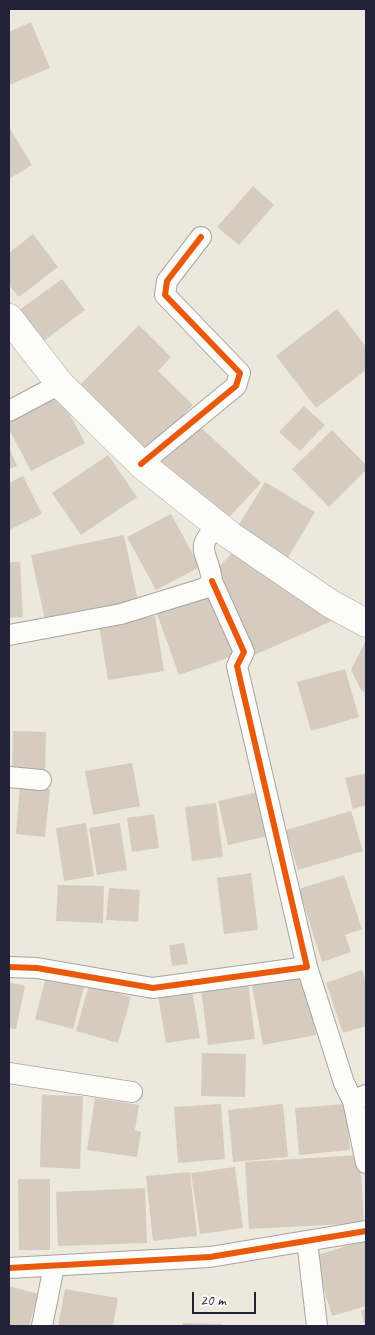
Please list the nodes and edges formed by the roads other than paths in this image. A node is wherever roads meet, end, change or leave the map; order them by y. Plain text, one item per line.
1 (201, 237) dead end
2 (9, 318) edge
3 (60, 384) junction
4 (9, 411) edge
5 (141, 464) junction
6 (218, 526) junction
7 (212, 581) junction
8 (366, 623) edge
9 (9, 635) edge
10 (9, 777) edge
11 (41, 780) dead end
12 (9, 967) edge
13 (308, 967) junction
14 (9, 1073) edge
15 (132, 1092) dead end
16 (360, 1098) edge
17 (366, 1163) edge
18 (366, 1231) edge
19 (307, 1241) junction
20 (54, 1266) junction
21 (9, 1268) edge
22 (42, 1326) edge
23 (317, 1326) edge

1 - 5 street
2 - 3 main road
3 - 4 street
3 - 5 main road
5 - 6 main road
6 - 7 street
6 - 8 main road
7 - 9 street
7 - 13 street
10 - 11 street
12 - 13 street
13 - 16 street
14 - 15 street
16 - 17 street
18 - 19 street
19 - 20 street
19 - 23 street
20 - 21 street
20 - 22 street

